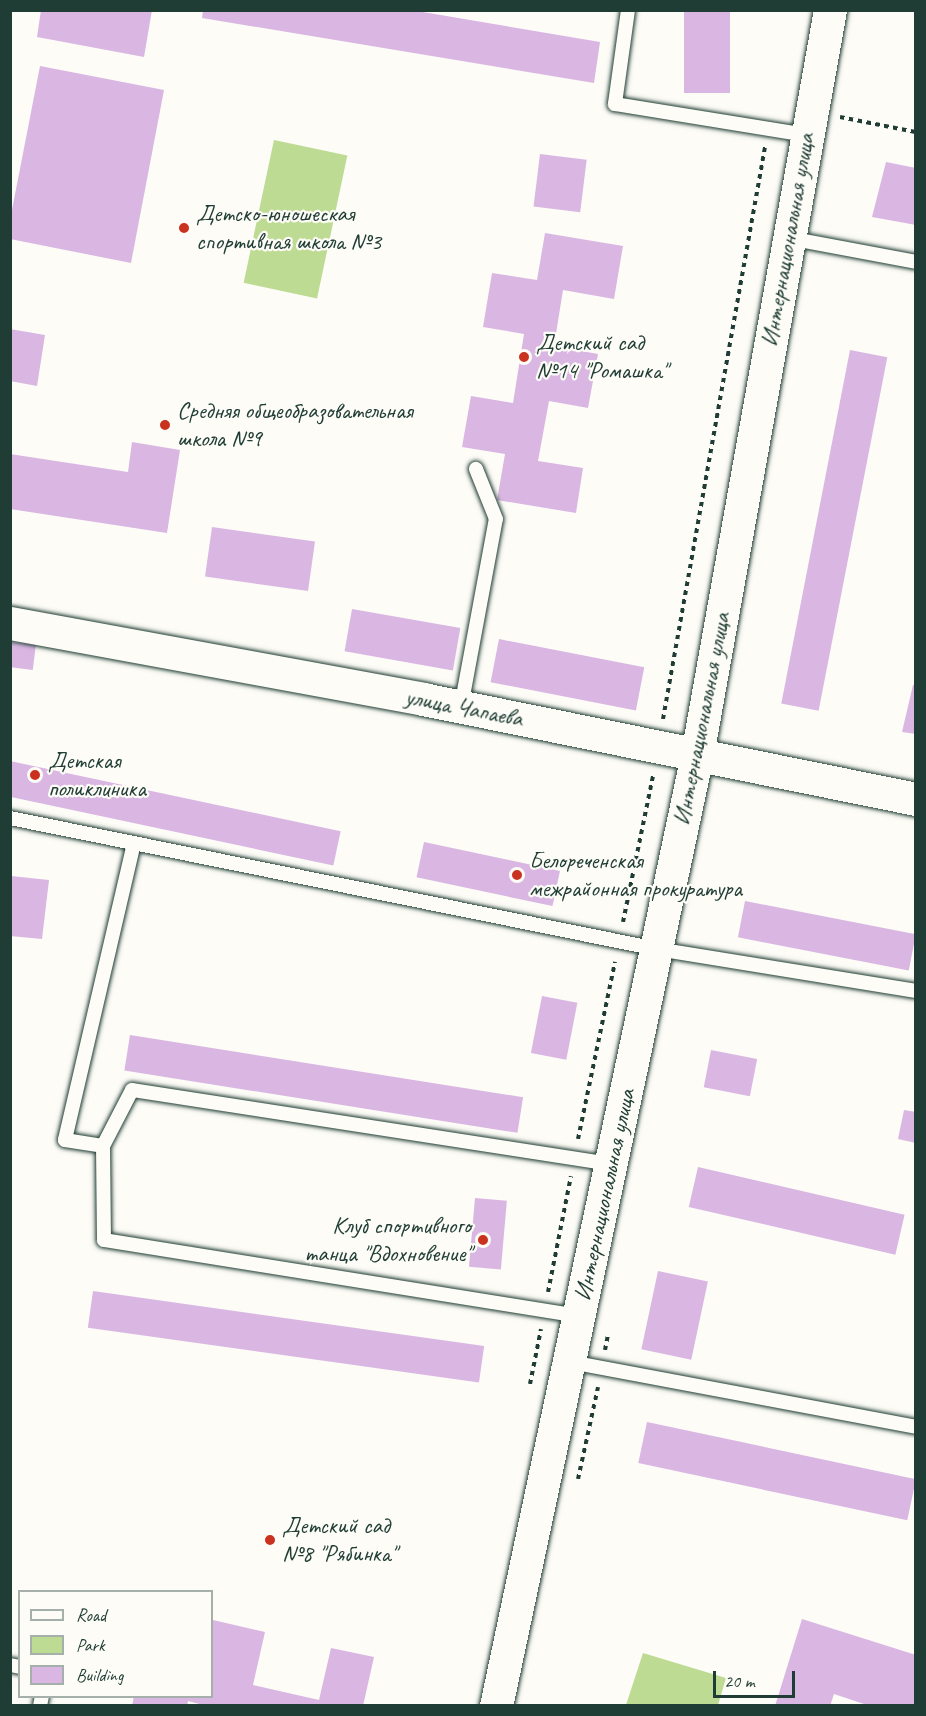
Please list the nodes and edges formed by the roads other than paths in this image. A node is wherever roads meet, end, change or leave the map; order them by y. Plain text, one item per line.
1 (628, 10) edge
2 (830, 10) edge
3 (808, 123) junction
4 (788, 238) junction
5 (915, 262) edge
6 (476, 469) dead end
7 (10, 623) edge
8 (461, 707) junction
9 (697, 755) junction
10 (915, 799) edge
11 (10, 818) edge
12 (134, 843) junction
13 (657, 949) junction
14 (915, 991) edge
15 (104, 1146) junction
16 (612, 1164) junction
17 (580, 1316) junction
18 (570, 1362) junction
19 (915, 1427) edge
20 (496, 1706) edge

1 - 3 lane
2 - 3 street, Интернациональная улица
3 - 4 street, Интернациональная улица
4 - 5 lane
4 - 9 street, Интернациональная улица
6 - 8 lane
7 - 8 street, улица Чапаева
8 - 9 street, улица Чапаева
9 - 10 street, улица Чапаева
9 - 13 street, Интернациональная улица
11 - 12 lane
12 - 13 lane
12 - 15 lane
13 - 14 lane
13 - 16 street, Интернациональная улица
15 - 16 lane
15 - 17 lane
16 - 17 street, Интернациональная улица
17 - 18 street, Интернациональная улица
18 - 19 lane
18 - 20 street, Интернациональная улица

